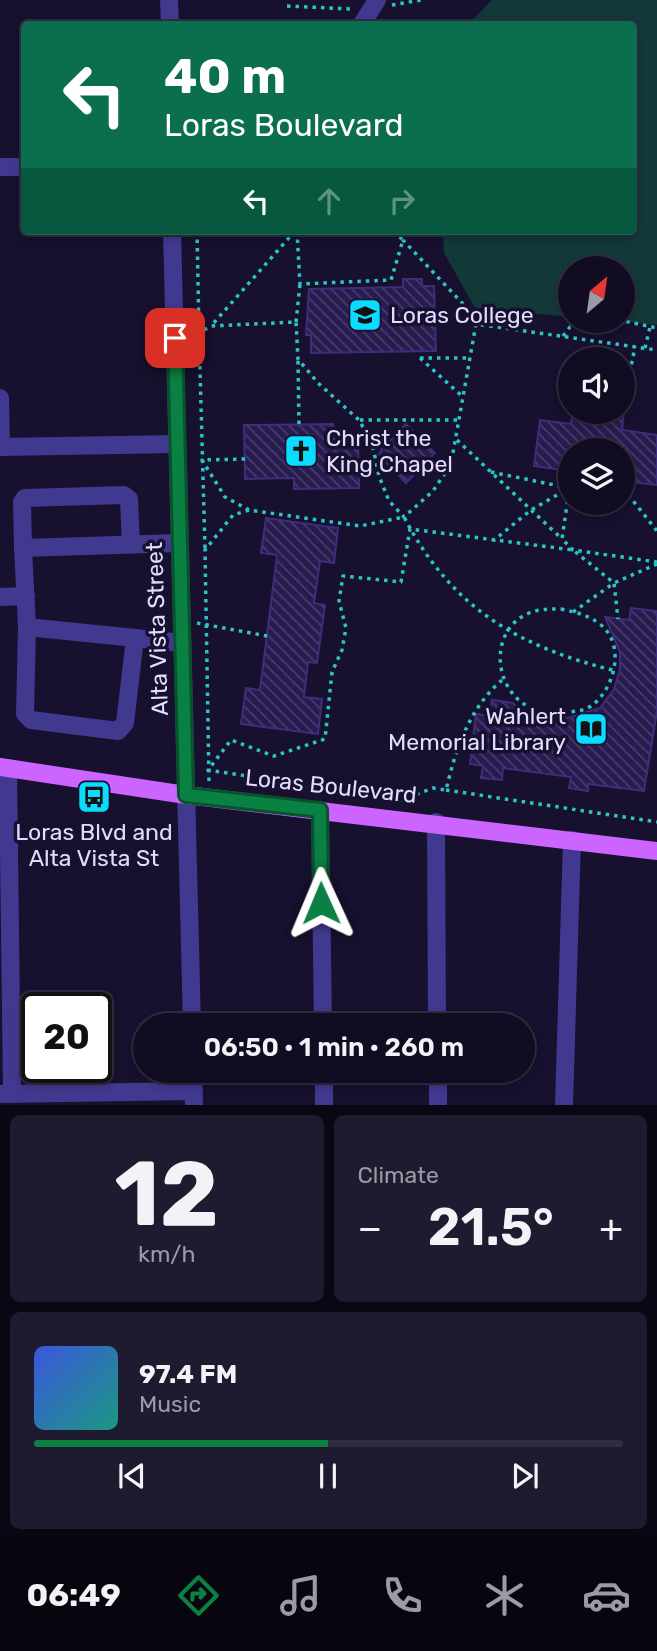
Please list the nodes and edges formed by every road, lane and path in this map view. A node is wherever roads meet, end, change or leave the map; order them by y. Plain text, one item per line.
1 (169, 0) edge
2 (399, 0) edge
3 (421, 0) edge
4 (287, 6) dead end
5 (375, 10) edge
6 (170, 21) edge
7 (0, 167) edge
8 (21, 167) edge
9 (172, 235) edge
10 (197, 235) edge
11 (292, 235) edge
12 (296, 235) edge
13 (397, 235) edge
14 (403, 235) edge
15 (403, 240) junction
16 (300, 284) junction
17 (296, 322) junction
18 (476, 324) junction
19 (211, 326) junction
20 (650, 327) junction
21 (657, 328) edge
22 (199, 332) junction
23 (563, 336) junction
24 (635, 347) joint
25 (645, 348) junction
26 (657, 350) edge
27 (470, 358) junction
28 (298, 359) junction
29 (463, 397) junction
30 (0, 398) edge
31 (359, 420) junction
32 (459, 420) junction
33 (299, 424) dead end
34 (457, 440) junction
35 (177, 444) junction
36 (1, 447) edge
37 (245, 459) dead end
38 (202, 460) junction
39 (491, 472) junction
40 (558, 484) edge
41 (558, 493) edge
42 (635, 503) edge
43 (249, 510) junction
44 (531, 510) junction
45 (566, 515) edge
46 (404, 517) junction
47 (410, 529) junction
48 (657, 531) edge
49 (562, 539) junction
50 (493, 541) junction
51 (180, 543) junction
52 (131, 545) junction
53 (23, 548) junction
54 (205, 550) junction
55 (573, 550) junction
56 (657, 563) edge
57 (614, 583) junction
58 (26, 596) junction
59 (0, 597) edge
60 (573, 612) junction
61 (618, 619) dead end
62 (181, 620) junction
63 (205, 624) junction
64 (27, 627) junction
65 (509, 633) junction
66 (267, 636) dead end
67 (135, 639) junction
68 (182, 643) junction
69 (616, 671) junction
70 (502, 680) junction
71 (4, 767) edge
72 (208, 770) junction
73 (446, 790) junction
74 (186, 795) junction
75 (211, 798) junction
76 (320, 810) junction
77 (436, 822) junction
78 (657, 822) edge
79 (572, 840) junction
80 (657, 851) edge
81 (192, 1013) edge
82 (323, 1013) edge
83 (438, 1013) edge
84 (324, 1083) edge
85 (438, 1083) edge
86 (6, 1093) edge
87 (194, 1098) edge
88 (324, 1105) edge
89 (438, 1105) edge
90 (564, 1105) edge

1 - 6 street
2 - 5 path
3 - 5 path
4 - 5 path
7 - 8 street
9 - 35 street, Alta Vista Street
10 - 22 path
11 - 19 path
12 - 16 path
13 - 15 path
14 - 15 path
15 - 16 path
15 - 18 path
16 - 17 path
17 - 19 path
17 - 28 path
18 - 23 path
18 - 27 path
19 - 22 path
20 - 21 path
20 - 23 path
20 - 25 path
22 - 38 path
23 - 24 path
24 - 25 path
25 - 26 path
27 - 29 path
27 - 29 path
28 - 31 path
28 - 33 path
29 - 32 path
30 - 36 street
31 - 32 path
31 - 46 path
32 - 34 path
34 - 39 path
34 - 46 path
35 - 36 street
35 - 51 street, Alta Vista Street
37 - 38 path
38 - 43 path
38 - 54 path
39 - 40 path
39 - 44 path
41 - 44 path
42 - 48 path
43 - 46 path
43 - 54 path
44 - 49 path
44 - 50 path
45 - 49 path
46 - 47 path
47 - 50 path
47 - 65 path
47 - 72 path
49 - 55 path
50 - 55 path
51 - 52 street
51 - 62 street, Alta Vista Street
52 - 53 street
52 - 53 street
53 - 58 street
54 - 63 path
55 - 56 path
55 - 57 path
56 - 57 path
57 - 60 path
57 - 61 path
58 - 59 street
58 - 64 street
60 - 65 path
60 - 69 path
62 - 63 path
62 - 68 street, Alta Vista Street
63 - 66 path
63 - 72 path
64 - 67 street
64 - 67 street
65 - 69 path
65 - 70 path
67 - 68 street
68 - 74 street, Alta Vista Street
69 - 70 path
70 - 73 path
71 - 74 main road, Loras Boulevard
71 - 86 street
72 - 73 path
72 - 75 path
73 - 78 path
74 - 75 main road, Loras Boulevard
74 - 81 street, Alta Vista Street
75 - 76 main road, Loras Boulevard
76 - 77 main road, Loras Boulevard
76 - 82 street
77 - 79 main road, Loras Boulevard
77 - 83 street
79 - 80 main road, Loras Boulevard
79 - 90 street
84 - 88 street
85 - 89 street
86 - 87 street

